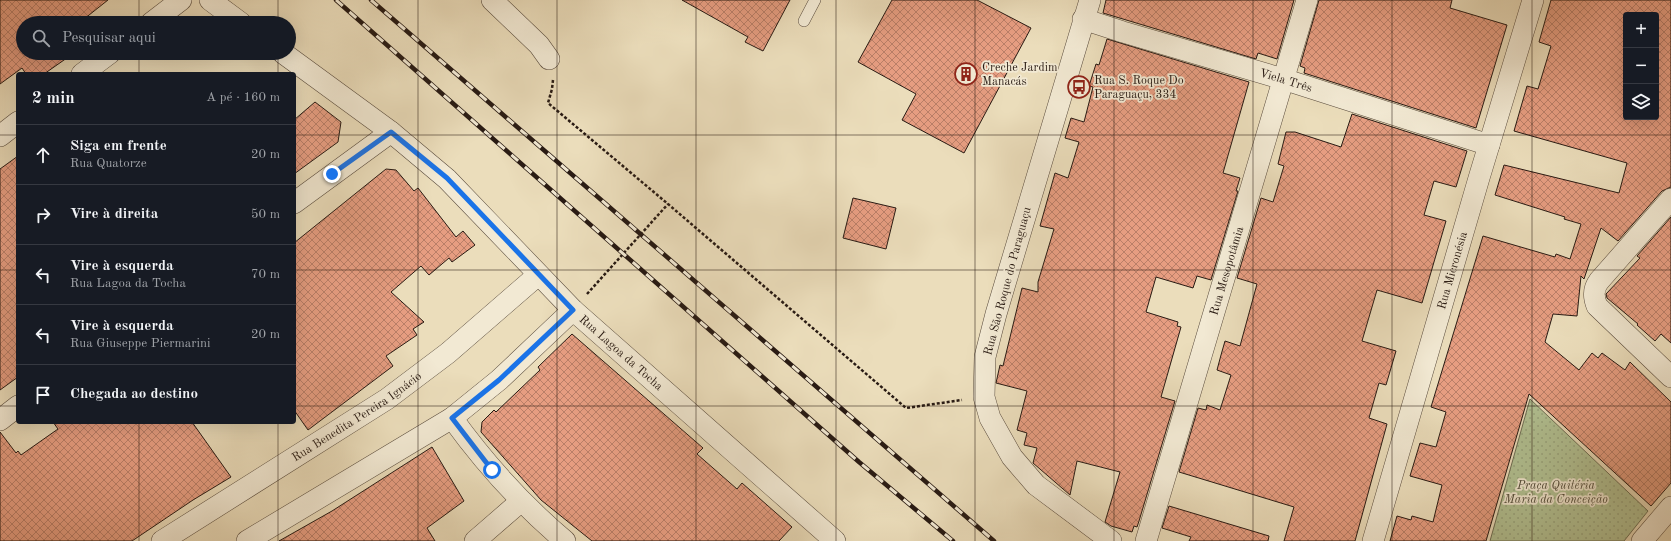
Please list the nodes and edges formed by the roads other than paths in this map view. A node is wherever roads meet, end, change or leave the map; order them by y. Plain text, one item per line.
1 (181, 0) edge
2 (210, 0) edge
3 (492, 0) edge
4 (815, 0) edge
5 (1307, 0) edge
6 (1533, 0) edge
7 (1086, 9) edge
8 (159, 16) edge
9 (232, 16) edge
10 (804, 21) dead end
11 (549, 59) dead end
12 (101, 60) edge
13 (293, 60) edge
14 (85, 72) edge
15 (1283, 79) junction
16 (16, 124) edge
17 (391, 132) junction
18 (0, 136) edge
19 (1489, 145) junction
20 (1671, 199) edge
21 (296, 202) edge
22 (538, 275) junction
23 (573, 310) junction
24 (1671, 377) edge
25 (16, 408) edge
26 (452, 418) junction
27 (0, 420) edge
28 (520, 502) junction
29 (1671, 507) edge
30 (162, 541) edge
31 (246, 541) edge
32 (475, 541) edge
33 (565, 541) edge
34 (835, 541) edge
35 (1111, 541) edge
36 (1146, 541) edge
37 (1373, 541) edge
38 (1642, 541) edge

1 - 8 street
2 - 9 street
3 - 11 street
4 - 10 lane
5 - 15 street, Rua Mesopotâmia
6 - 19 street, Rua Micronésia
7 - 15 street, Viela Três
7 - 35 street, Rua São Roque do Paraguaçu
12 - 14 street
13 - 17 street, Rua Lagoa da Tocha
15 - 19 street, Viela Três
15 - 36 street, Rua Mesopotâmia
16 - 18 street
17 - 21 street
17 - 22 street, Rua Lagoa da Tocha
19 - 37 street, Rua Micronésia
20 - 24 street
22 - 23 street, Rua Lagoa da Tocha
22 - 30 street, Rua Benedita Pereira Ignácio
23 - 26 street
23 - 34 street, Rua Lagoa da Tocha
25 - 27 street
26 - 28 street
26 - 31 street
28 - 32 street
28 - 33 street
29 - 38 street

